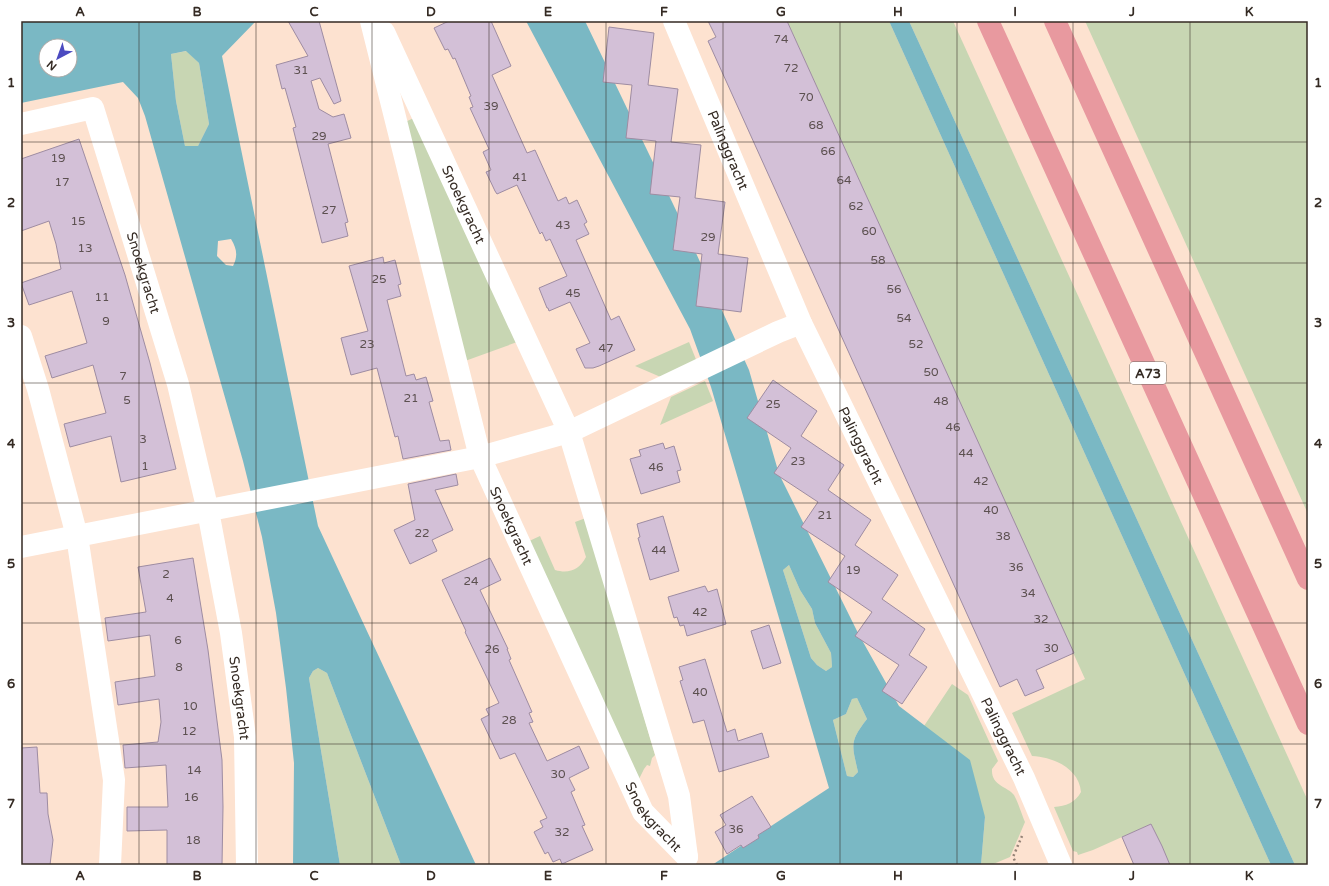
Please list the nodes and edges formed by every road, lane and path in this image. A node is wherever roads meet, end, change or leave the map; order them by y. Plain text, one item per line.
1 (371, 21) edge
2 (379, 21) edge
3 (674, 21) edge
4 (988, 21) edge
5 (1055, 21) edge
6 (21, 124) edge
7 (801, 323) junction
8 (21, 336) edge
9 (569, 432) junction
10 (480, 457) junction
11 (218, 509) junction
12 (77, 536) junction
13 (21, 547) edge
14 (1308, 579) edge
15 (1308, 724) edge
16 (110, 865) edge
17 (247, 865) edge
18 (1061, 865) edge

1 - 10 street, Snoekgracht
2 - 9 street, Snoekgracht
3 - 7 street, Palinggracht
4 - 15 highway, A73
5 - 14 highway
6 - 11 street, Snoekgracht
7 - 9 street
7 - 18 street, Palinggracht
8 - 12 street
9 - 10 street
9 - 10 street, Snoekgracht
10 - 11 street
11 - 12 street
11 - 17 street, Snoekgracht
12 - 13 street
12 - 16 street

